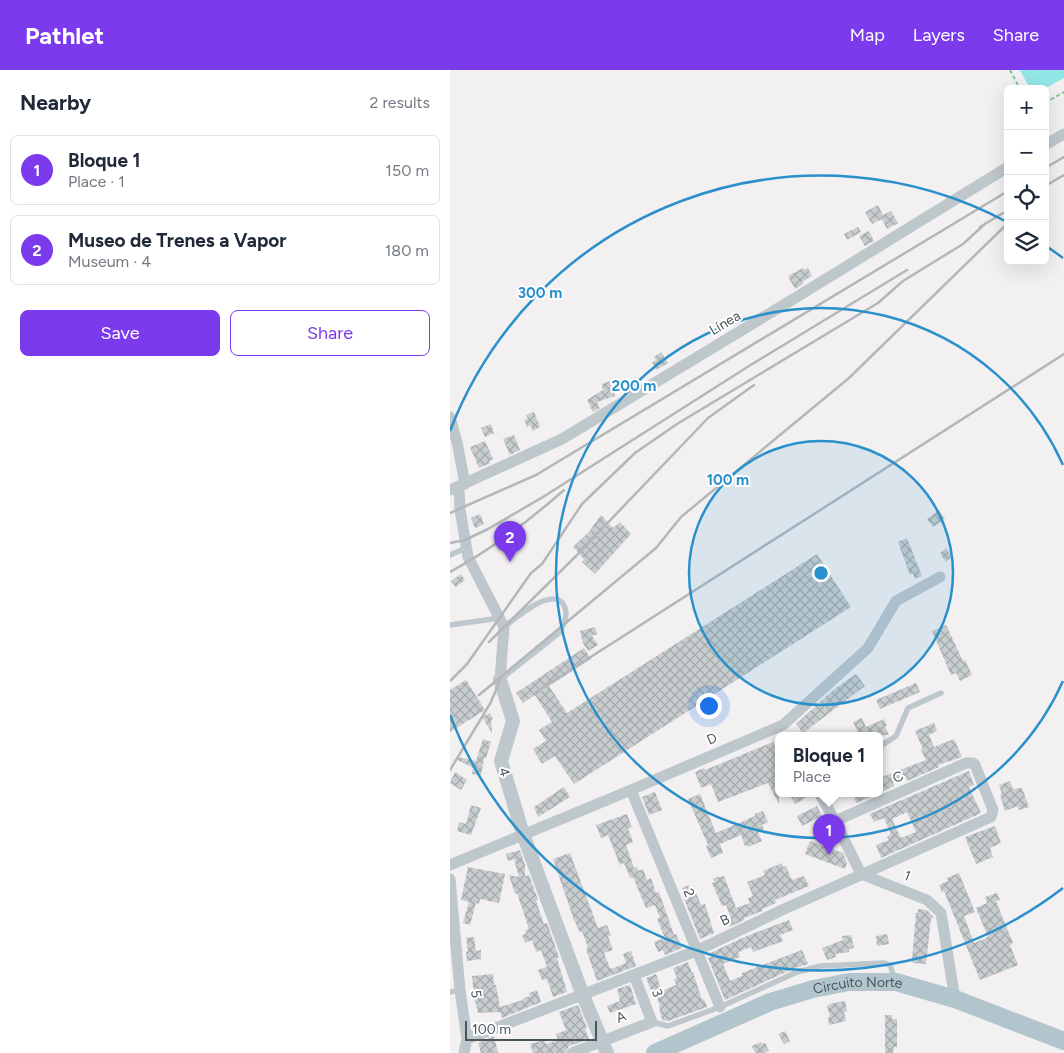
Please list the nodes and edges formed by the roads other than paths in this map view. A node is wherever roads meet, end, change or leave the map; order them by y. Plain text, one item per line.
1 (1064, 134) edge
2 (1049, 143) edge
3 (1004, 168) edge
4 (450, 417) edge
5 (458, 487) edge
6 (466, 548) junction
7 (450, 555) edge
8 (940, 576) dead end
9 (502, 623) junction
10 (450, 625) edge
11 (500, 680) junction
12 (941, 693) dead end
13 (783, 725) junction
14 (787, 732) edge
15 (883, 744) edge
16 (631, 790) junction
17 (822, 797) edge
18 (991, 817) joint
19 (835, 821) junction
20 (523, 834) junction
21 (450, 865) edge
22 (861, 874) junction
23 (450, 880) edge
24 (696, 951) junction
25 (634, 974) junction
26 (896, 982) junction
27 (455, 991) edge
28 (582, 994) junction
29 (955, 999) junction
30 (720, 1007) junction
31 (652, 1022) junction
32 (467, 1039) junction
33 (1064, 1041) edge
34 (604, 1047) edge
35 (464, 1053) edge
36 (572, 1053) edge
37 (655, 1053) edge

1 - 2 street
3 - 5 street, Línea
4 - 5 street
5 - 6 street
6 - 7 lane
6 - 9 street
8 - 13 street, D
9 - 10 lane
9 - 11 street, 4
9 - 11 lane
11 - 20 street, 4
12 - 15 lane
13 - 14 street
13 - 16 street, D
16 - 20 street, D
16 - 24 street, 2
17 - 19 street
18 - 19 street, C
18 - 22 street, B
19 - 22 street
20 - 21 street, D
20 - 28 street, 4
22 - 24 street, B
22 - 29 street, 1
23 - 27 street, 5
24 - 25 street, B
24 - 30 street, 2
25 - 28 street, B
25 - 31 street, 3
26 - 29 main road, Circuito Norte
26 - 30 lane
26 - 37 main road, Circuito Norte
27 - 32 street, 5
28 - 32 street, B
28 - 34 street, 4
29 - 33 main road, Circuito Norte
30 - 31 lane
31 - 34 street, A
32 - 35 street, 5
34 - 36 street, A

